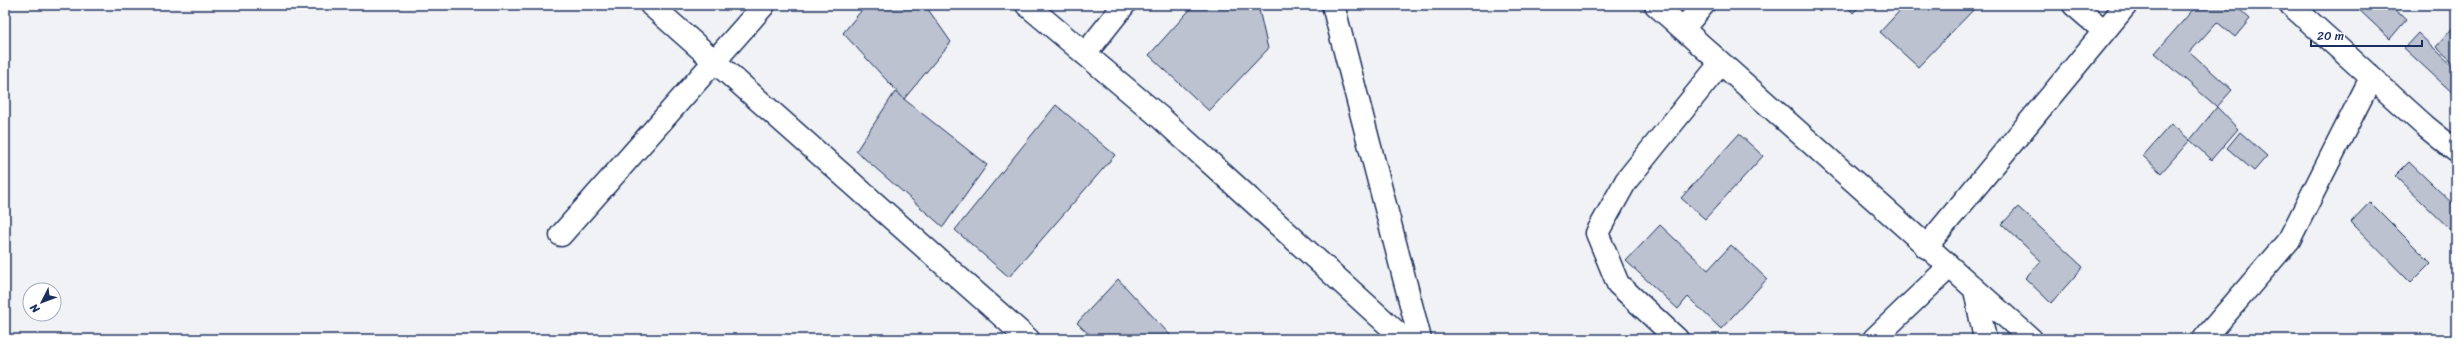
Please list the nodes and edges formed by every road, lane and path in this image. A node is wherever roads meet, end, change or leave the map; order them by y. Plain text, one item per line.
1 (651, 5) edge
2 (764, 5) edge
3 (1027, 5) edge
4 (1124, 5) edge
5 (1333, 5) edge
6 (1656, 5) edge
7 (1703, 5) edge
8 (2074, 5) edge
9 (2126, 5) edge
10 (2291, 5) edge
11 (1683, 30) junction
12 (2104, 31) junction
13 (1085, 54) junction
14 (715, 60) junction
15 (1720, 64) junction
16 (2371, 78) junction
17 (2456, 151) edge
18 (561, 235) dead end
19 (1926, 247) junction
20 (1948, 267) junction
21 (1975, 290) junction
22 (1028, 339) edge
23 (1404, 339) edge
24 (1420, 339) edge
25 (1677, 339) edge
26 (1874, 339) edge
27 (1984, 339) edge
28 (2031, 339) edge
29 (2204, 339) edge

1 - 14 street
2 - 14 street
3 - 13 street
4 - 13 street
5 - 24 street
6 - 11 street
7 - 11 street
8 - 12 street
9 - 12 street
10 - 16 street
11 - 15 street
12 - 19 street
13 - 23 street
14 - 18 street
14 - 22 street
15 - 19 street
15 - 25 street
16 - 17 street
16 - 29 street
19 - 20 street
20 - 21 street
20 - 26 street
21 - 27 street
21 - 28 street

